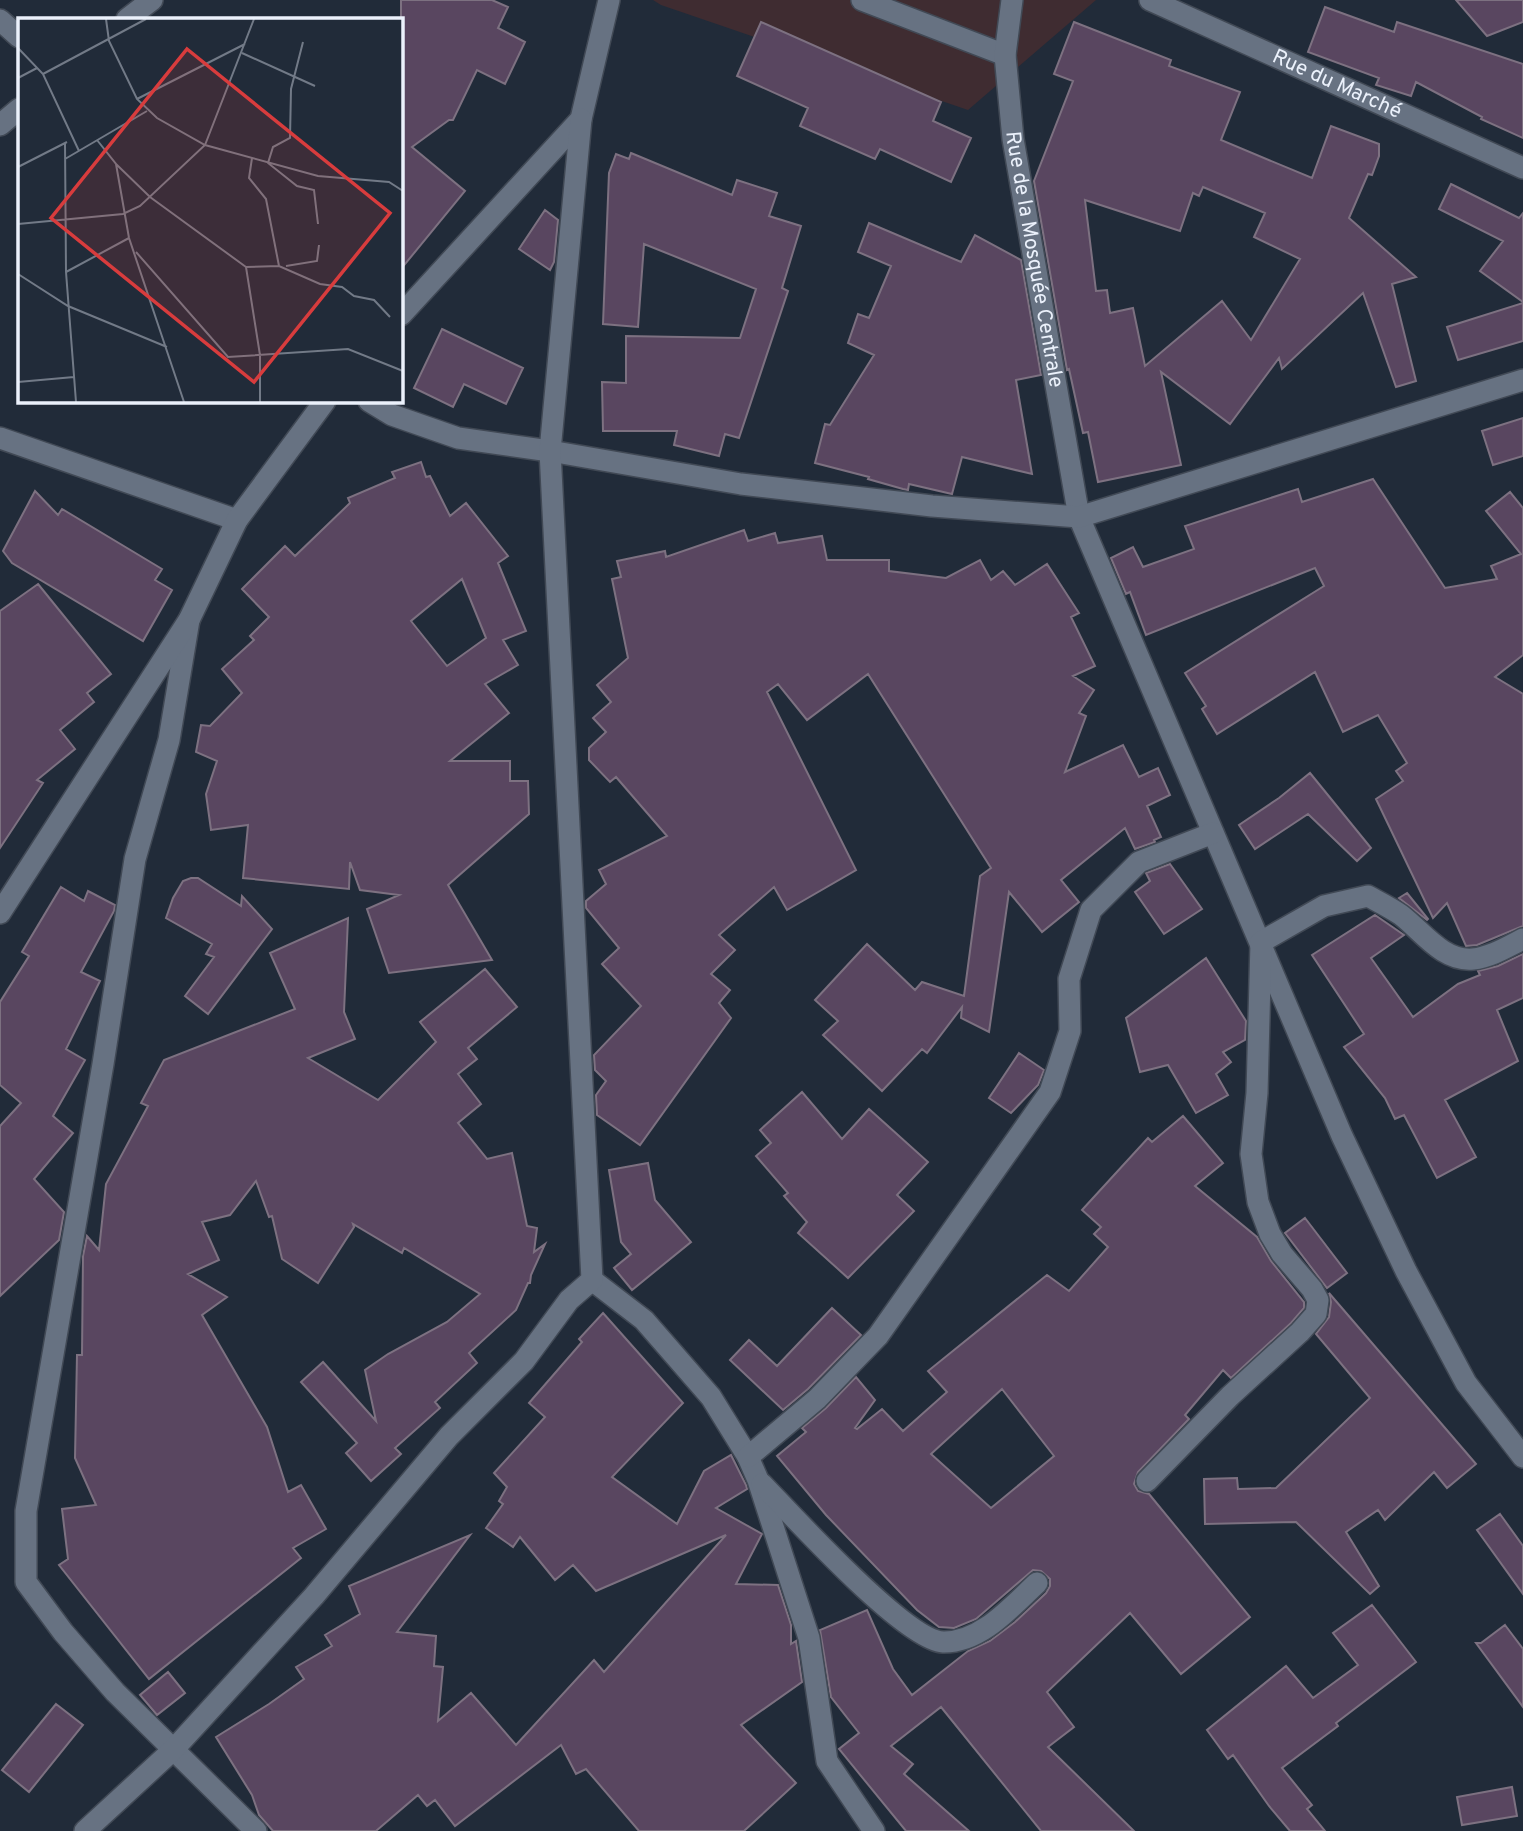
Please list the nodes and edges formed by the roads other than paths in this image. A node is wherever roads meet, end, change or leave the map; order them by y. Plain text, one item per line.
1 (152, 0) edge
2 (610, 0) edge
3 (862, 0) edge
4 (1012, 0) edge
5 (1150, 0) edge
6 (129, 18) edge
7 (0, 20) edge
8 (18, 36) edge
9 (1005, 55) junction
10 (18, 109) edge
11 (581, 119) junction
12 (0, 125) edge
13 (1523, 168) edge
14 (402, 314) edge
15 (1523, 380) edge
16 (324, 402) edge
17 (371, 402) edge
18 (0, 438) edge
19 (550, 451) junction
20 (1079, 517) junction
21 (237, 520) junction
22 (189, 620) junction
23 (1213, 833) junction
24 (0, 913) edge
25 (1523, 939) edge
26 (1261, 942) junction
27 (592, 1280) junction
28 (748, 1457) junction
29 (1523, 1457) edge
30 (758, 1480) junction
31 (1147, 1481) dead end
32 (1037, 1583) dead end
33 (174, 1749) junction
34 (85, 1831) edge
35 (256, 1831) edge
36 (874, 1831) edge

1 - 6 street
2 - 11 street
3 - 9 street
4 - 9 street, Rue de la Mosquée Centrale
5 - 13 street, Rue du Marché
7 - 8 street
9 - 20 street, Rue de la Mosquée Centrale
10 - 12 street
11 - 14 street
11 - 19 street
15 - 20 street
16 - 21 street
17 - 19 street
18 - 21 street
19 - 20 street
19 - 27 street
20 - 23 street, Rue de la Mosquée Centrale
21 - 22 street
22 - 24 street
22 - 33 street
23 - 26 street, Rue de la Mosquée Centrale
23 - 28 street
25 - 26 street
26 - 29 street, Rue de la Mosquée Centrale
26 - 31 street
27 - 28 street
27 - 33 street
28 - 30 street
30 - 32 street
30 - 36 street
33 - 34 street
33 - 35 street

